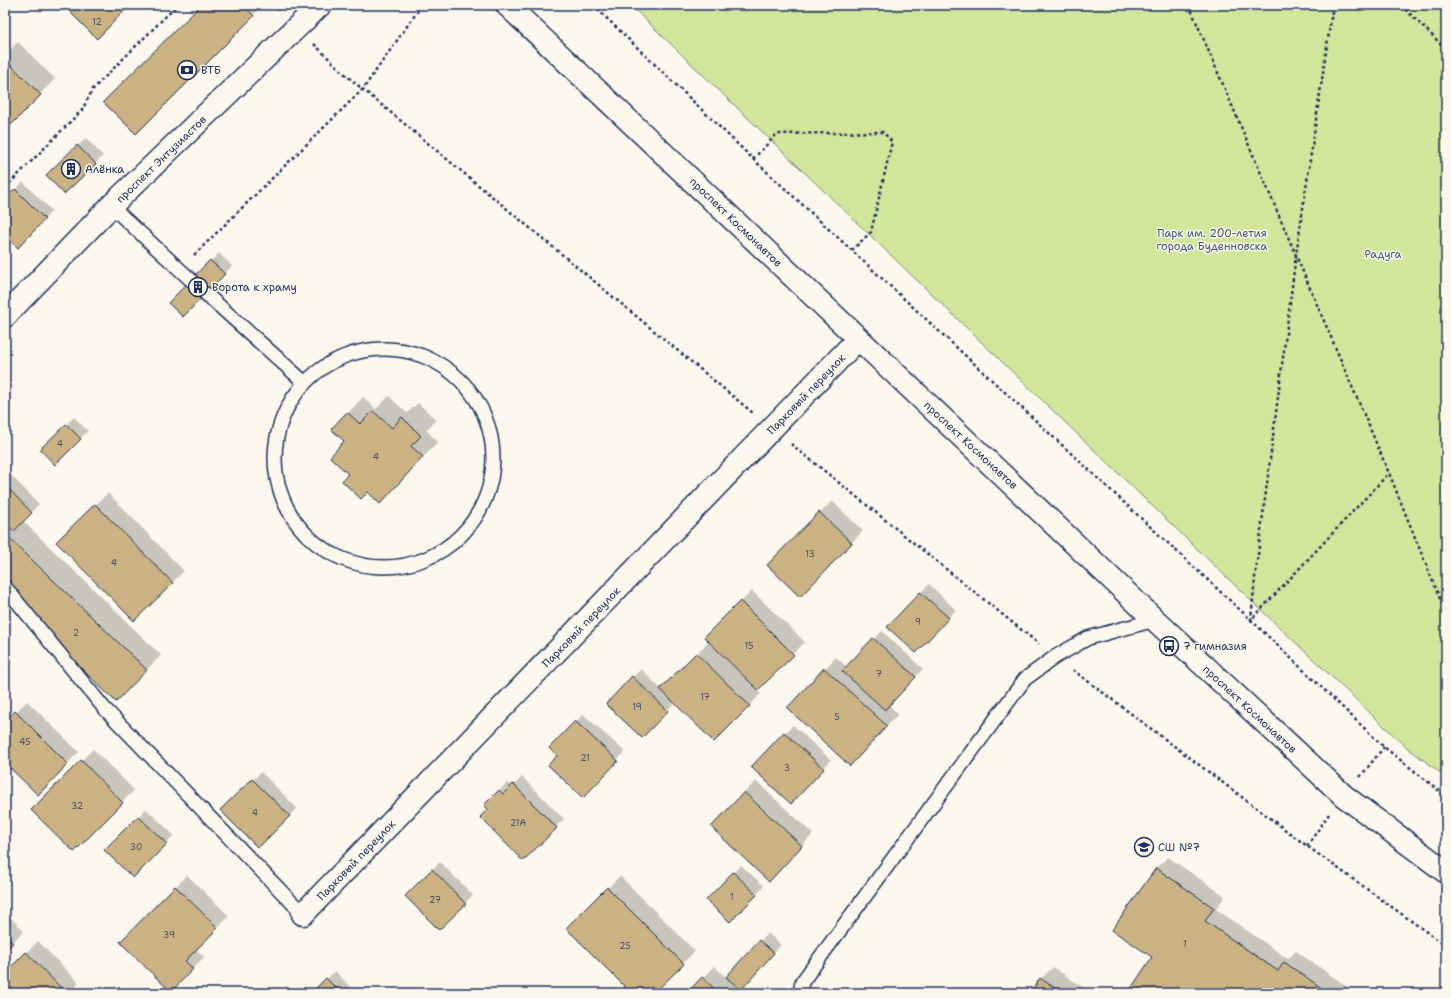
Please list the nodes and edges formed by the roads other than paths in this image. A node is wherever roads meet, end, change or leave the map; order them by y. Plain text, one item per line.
1 (320, 5) edge
2 (507, 5) edge
3 (111, 206) junction
4 (191, 280) dead end
5 (206, 294) dead end
6 (5, 316) edge
7 (858, 339) junction
8 (304, 382) junction
9 (5, 587) edge
10 (1155, 620) junction
11 (1446, 872) edge
12 (303, 914) joint
13 (800, 993) edge

1 - 3 street, проспект Энтузиастов
2 - 7 street, проспект Космонавтов
3 - 4 lane
3 - 6 street, проспект Энтузиастов
5 - 8 lane
7 - 10 street, проспект Космонавтов
7 - 12 street, Парковый переулок
8 - 8 lane
9 - 12 lane
10 - 11 street, проспект Космонавтов
10 - 13 lane

